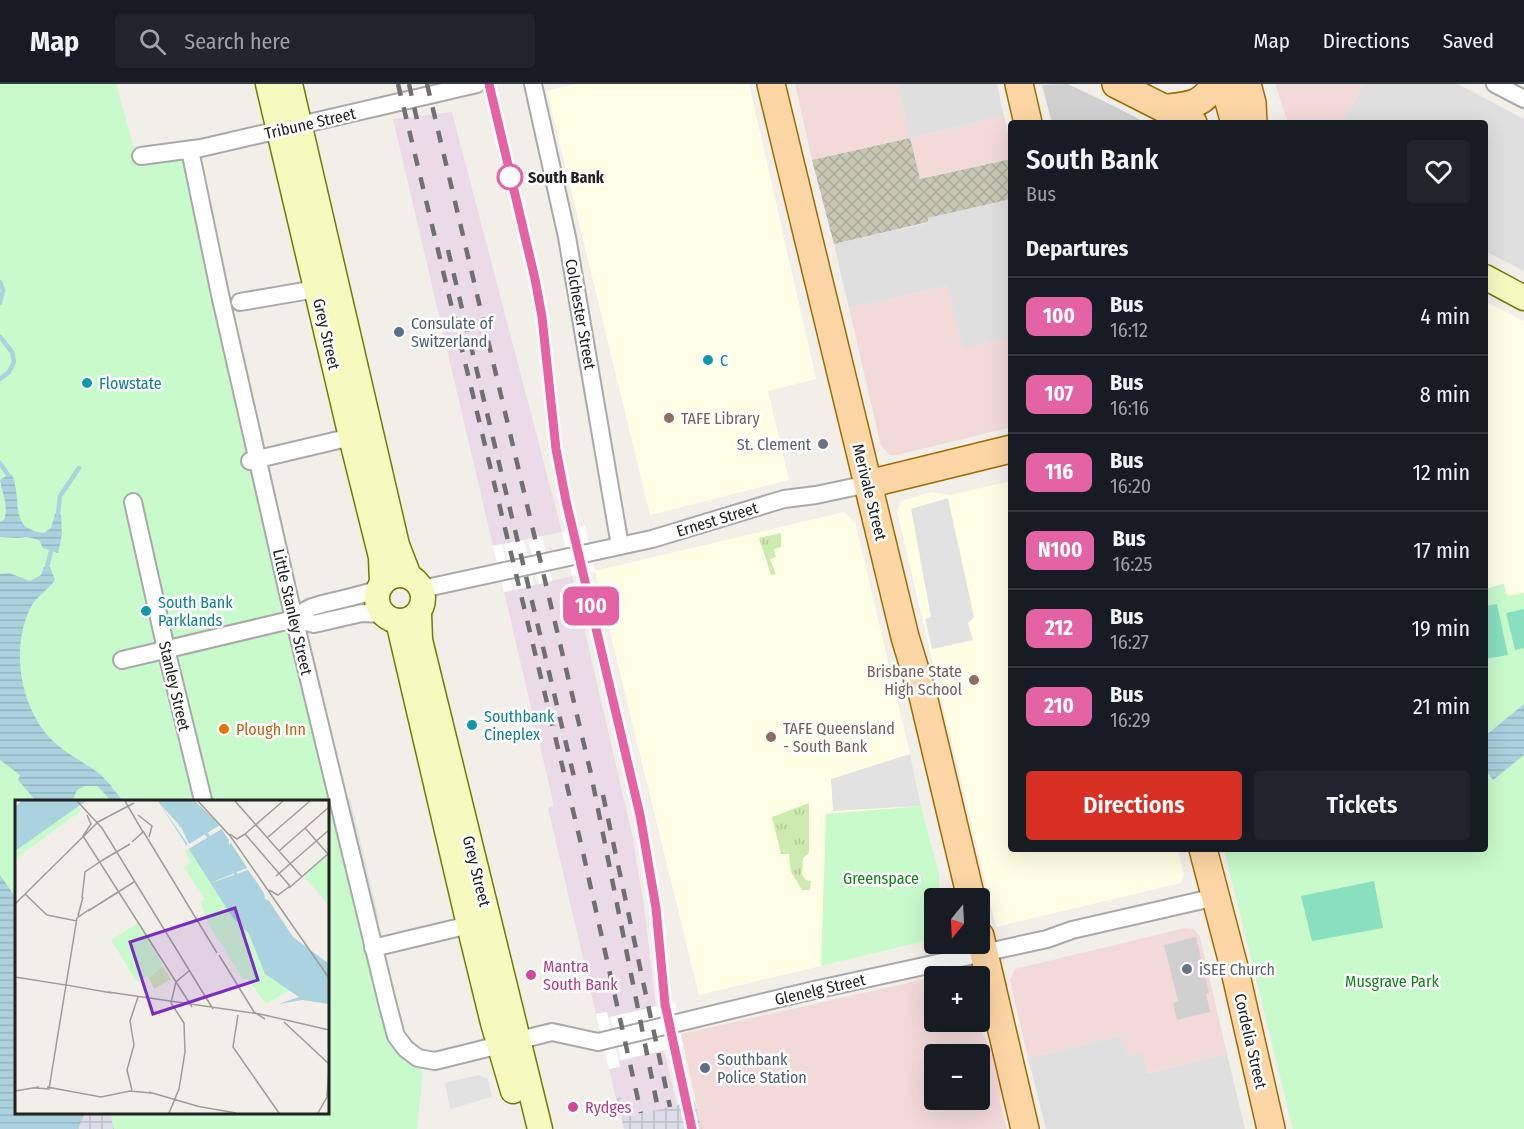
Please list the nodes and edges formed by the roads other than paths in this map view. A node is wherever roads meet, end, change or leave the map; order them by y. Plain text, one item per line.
1 (268, 84) edge
2 (290, 84) edge
3 (477, 84) edge
4 (533, 84) edge
5 (771, 84) edge
6 (1019, 84) edge
7 (1214, 84) edge
8 (1224, 84) edge
9 (1247, 84) edge
10 (1495, 84) edge
11 (1123, 86) edge
12 (1524, 99) edge
13 (1167, 108) junction
14 (1027, 120) edge
15 (1188, 120) edge
16 (1234, 120) edge
17 (1253, 120) edge
18 (290, 128) junction
19 (190, 150) junction
20 (141, 156) dead end
21 (1488, 279) edge
22 (316, 289) junction
23 (1524, 298) edge
24 (240, 302) dead end
25 (351, 437) junction
26 (1008, 450) edge
27 (254, 460) junction
28 (868, 484) junction
29 (133, 502) dead end
30 (620, 546) junction
31 (380, 586) junction
32 (406, 603) junction
33 (294, 619) junction
34 (166, 649) junction
35 (122, 660) dead end
36 (203, 800) dead end
37 (1204, 852) edge
38 (968, 888) edge
39 (1216, 897) junction
40 (469, 925) junction
41 (990, 944) edge
42 (373, 948) junction
43 (948, 954) edge
44 (983, 954) edge
45 (509, 1042) junction
46 (424, 1060) joint
47 (523, 1129) edge
48 (540, 1129) edge
49 (1025, 1129) edge
50 (1271, 1129) edge

1 - 18 street, Grey Street
2 - 18 street, Grey Street
3 - 18 street, Tribune Street
4 - 30 street, Colchester Street
5 - 28 main road, Merivale Street
6 - 14 main road
7 - 13 main road
8 - 16 main road
9 - 17 main road
10 - 12 street
11 - 13 main road
13 - 15 main road
18 - 19 street, Tribune Street
18 - 22 street, Grey Street
18 - 32 street, Grey Street
19 - 20 street, Tribune Street
19 - 27 street, Little Stanley Street
21 - 23 street
22 - 24 street
22 - 25 street, Grey Street
25 - 27 street
25 - 31 street, Grey Street
26 - 28 main road, Ernest Street
27 - 33 street, Little Stanley Street
28 - 30 street, Ernest Street
28 - 38 main road, Merivale Street
29 - 34 street, Stanley Street
30 - 32 street, Ernest Street
31 - 32 street
31 - 32 street, Grey Street
31 - 33 street, Ernest Street
32 - 33 street, Ernest Street
32 - 40 street, Grey Street
32 - 45 street, Grey Street
33 - 34 street, Ernest Street
33 - 42 street, Little Stanley Street
34 - 35 street, Ernest Street
34 - 36 street, Stanley Street
37 - 39 main road, Cordelia Street
39 - 41 street, Glenelg Street
39 - 50 main road, Cordelia Street
40 - 42 street
40 - 45 street, Grey Street
42 - 46 street, Little Stanley Street
43 - 45 street, Glenelg Street
44 - 49 main road
45 - 46 street, Glenelg Street
45 - 47 street, Grey Street
45 - 48 street, Grey Street

